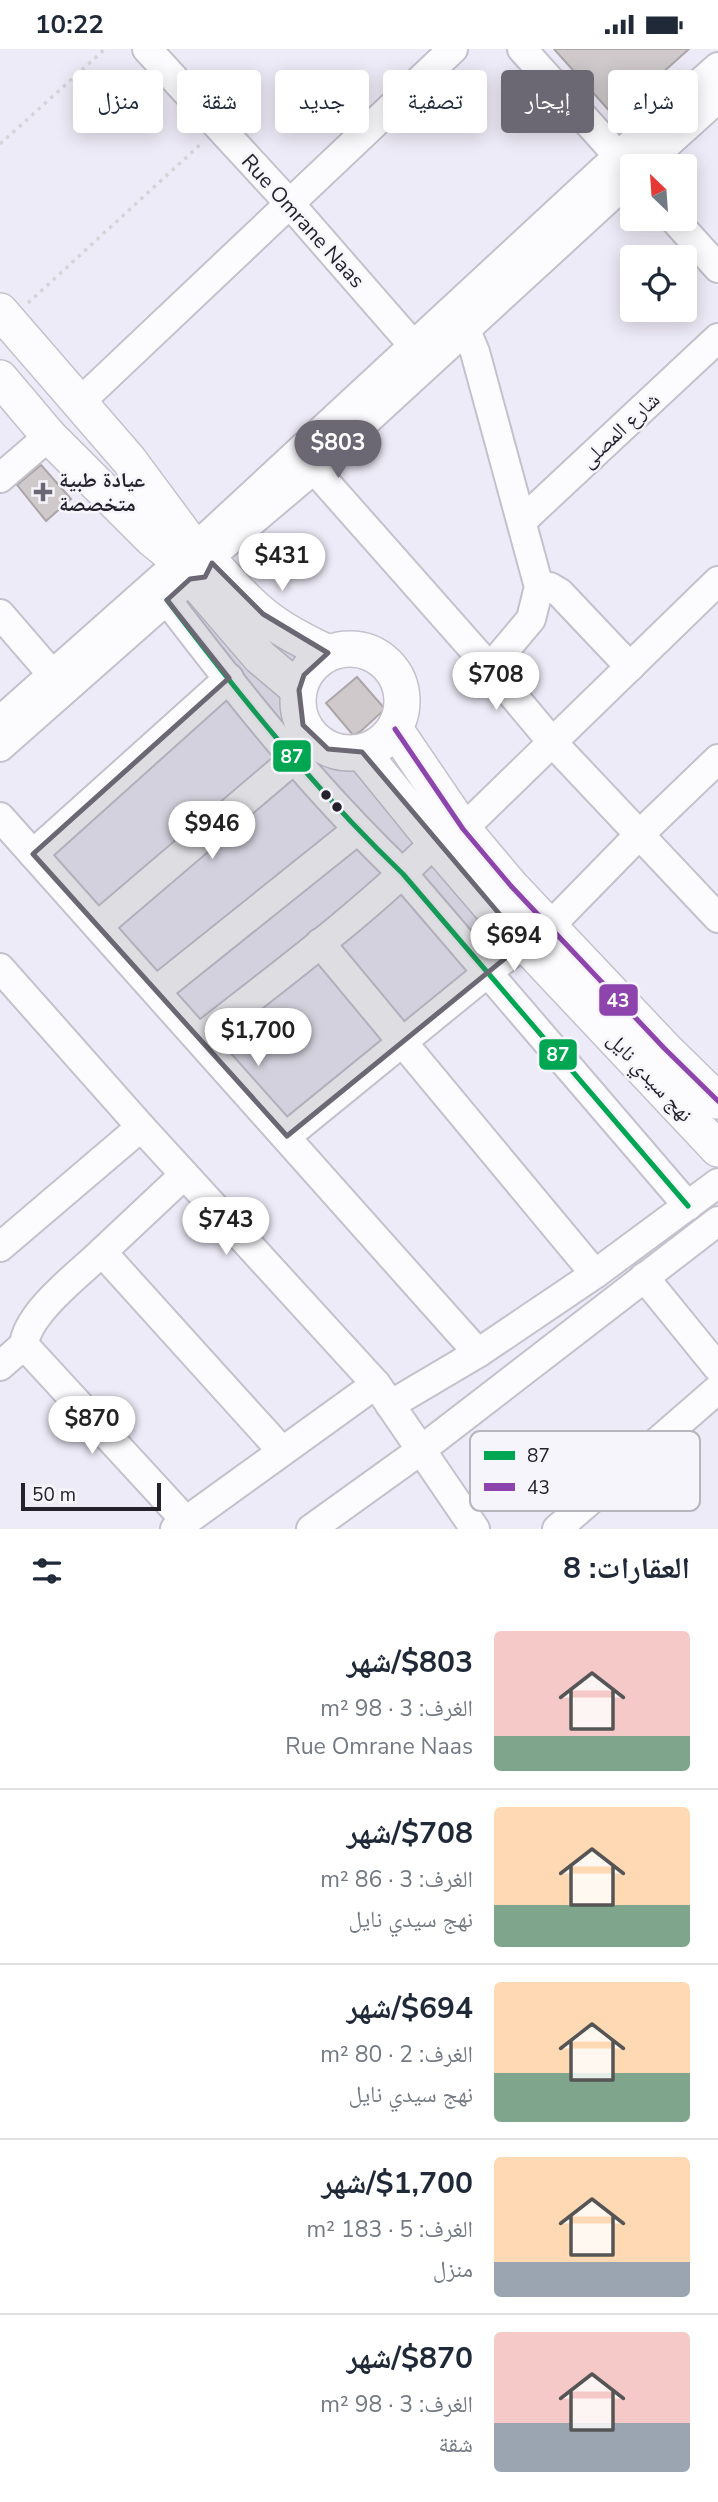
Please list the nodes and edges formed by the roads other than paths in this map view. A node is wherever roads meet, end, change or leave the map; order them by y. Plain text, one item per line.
1 (147, 49) edge
2 (453, 49) edge
3 (522, 49) edge
4 (718, 67) edge
5 (718, 98) edge
6 (643, 154) edge
7 (648, 154) edge
8 (620, 156) edge
9 (620, 178) edge
10 (290, 204) junction
11 (685, 231) edge
12 (718, 268) edge
13 (4, 316) edge
14 (459, 321) junction
15 (718, 338) edge
16 (421, 354) junction
17 (0, 378) edge
18 (79, 403) junction
19 (49, 436) junction
20 (314, 469) junction
21 (0, 478) edge
22 (522, 521) junction
23 (191, 565) junction
24 (718, 581) edge
25 (539, 587) junction
26 (0, 614) edge
27 (328, 653) junction
28 (630, 667) junction
29 (491, 668) junction
30 (229, 678) junction
31 (59, 682) junction
32 (299, 690) junction
33 (0, 720) edge
34 (395, 729) junction
35 (553, 743) junction
36 (0, 747) edge
37 (362, 752) junction
38 (295, 758) junction
39 (716, 765) edge
40 (0, 817) edge
41 (356, 830) junction
42 (639, 835) junction
43 (449, 836) junction
44 (33, 854) junction
45 (403, 874) junction
46 (718, 918) edge
47 (98, 926) junction
48 (537, 935) junction
49 (320, 943) junction
50 (0, 968) edge
51 (488, 972) junction
52 (156, 991) junction
53 (199, 1039) junction
54 (401, 1043) junction
55 (718, 1101) edge
56 (141, 1127) junction
57 (287, 1136) junction
58 (718, 1149) edge
59 (184, 1175) junction
60 (718, 1183) edge
61 (688, 1206) junction
62 (718, 1221) edge
63 (0, 1247) edge
64 (102, 1252) junction
65 (595, 1274) junction
66 (644, 1277) junction
67 (24, 1345) junction
68 (478, 1353) junction
69 (0, 1366) edge
70 (718, 1369) edge
71 (718, 1389) edge
72 (383, 1394) junction
73 (670, 1431) edge
74 (421, 1450) junction
75 (282, 1451) junction
76 (578, 1511) edge
77 (196, 1522) edge
78 (311, 1529) edge
79 (475, 1529) edge
80 (557, 1529) edge

1 - 10 street, Rue Omrane Naas
2 - 10 street
3 - 8 street
4 - 6 street
5 - 7 street
9 - 14 street
10 - 16 street, Rue Omrane Naas
10 - 18 street
11 - 12 street
13 - 18 main road
14 - 16 street
14 - 22 street
15 - 22 street, شارع المصلى
16 - 20 street
16 - 23 street
17 - 19 main road
18 - 23 main road
19 - 21 street
19 - 23 main road
20 - 23 street
20 - 29 street
22 - 25 street
23 - 27 main road
23 - 30 street
23 - 31 street
23 - 31 street
23 - 32 main road
24 - 28 street
25 - 28 street
25 - 29 street
26 - 31 street
27 - 32 main road
27 - 34 main road
28 - 35 street
29 - 35 street
30 - 38 street
30 - 44 street
31 - 33 street
31 - 36 street
32 - 37 main road
34 - 37 main road
34 - 43 main road, نهج سيدي نايل
35 - 42 street
35 - 43 street
37 - 43 main road, نهج سيدي نايل
38 - 41 street
38 - 47 street
39 - 42 street
40 - 44 street
41 - 45 street
41 - 52 street
42 - 46 street
42 - 48 street
43 - 45 street
43 - 48 main road, نهج سيدي نايل
44 - 47 street
45 - 49 street
45 - 51 street
47 - 52 street
48 - 51 street
48 - 55 main road, نهج سيدي نايل
48 - 58 main road, نهج سيدي نايل
49 - 53 street
49 - 54 street
50 - 56 street
51 - 54 street
51 - 61 street
52 - 53 street
53 - 57 street
54 - 57 street
54 - 65 street
56 - 59 street
56 - 63 street
57 - 68 street
59 - 64 street
59 - 72 street
60 - 61 street
61 - 65 street
62 - 66 street
64 - 67 street
64 - 75 street
65 - 68 street
66 - 70 street
66 - 74 street
67 - 69 street
67 - 77 street
68 - 72 street
71 - 73 street
72 - 74 street
72 - 75 street
74 - 78 street
74 - 79 street
75 - 77 street
76 - 80 street

